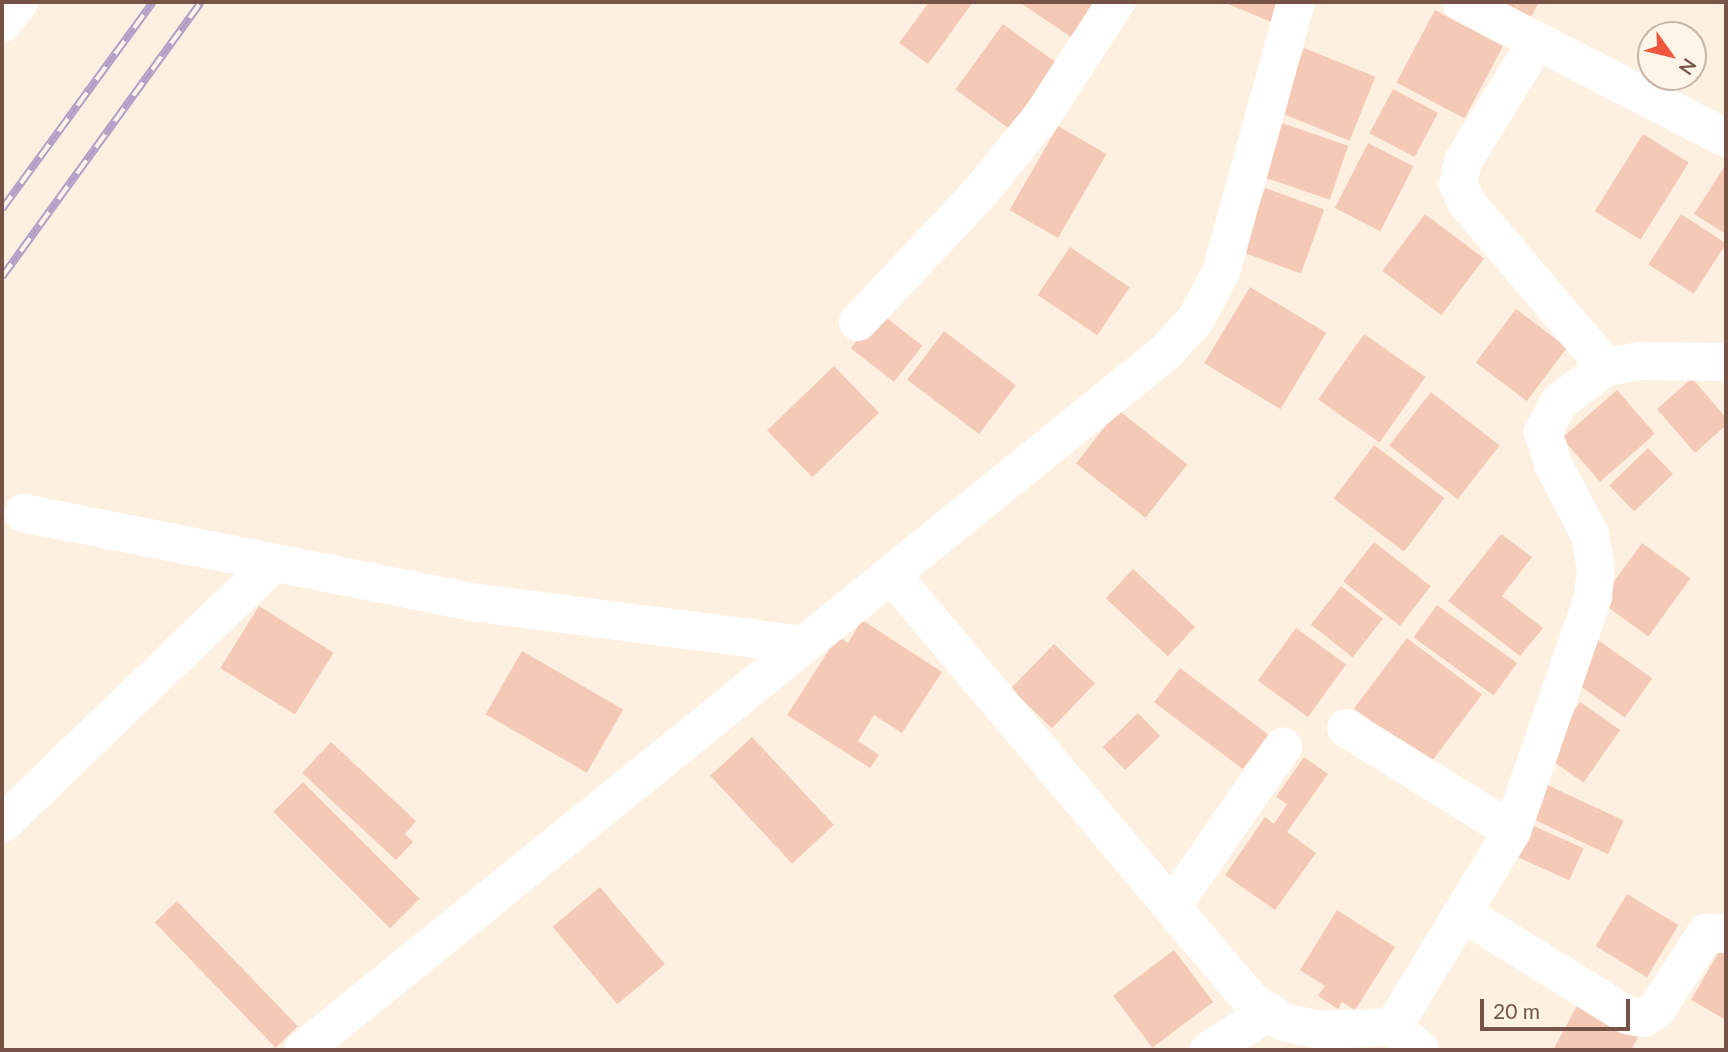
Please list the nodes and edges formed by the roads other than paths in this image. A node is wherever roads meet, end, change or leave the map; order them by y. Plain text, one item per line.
1 (1116, 2) edge
2 (1296, 2) edge
3 (1461, 2) edge
4 (1535, 43) junction
5 (1726, 138) edge
6 (858, 322) dead end
7 (1726, 362) edge
8 (1606, 367) junction
9 (23, 513) dead end
10 (272, 564) junction
11 (891, 574) junction
12 (803, 645) junction
13 (1346, 728) dead end
14 (1283, 747) dead end
15 (2, 824) edge
16 (1512, 831) junction
17 (1173, 905) junction
18 (1464, 914) junction
19 (1726, 934) edge
20 (1269, 1012) junction
21 (1406, 1039) edge
22 (303, 1050) edge
23 (1213, 1050) edge

1 - 6 street
2 - 11 street
3 - 4 street
4 - 5 street
4 - 8 street
7 - 8 street
8 - 16 street
9 - 10 street
10 - 12 street
10 - 15 street
11 - 12 street
11 - 17 street
12 - 22 street
13 - 16 street
14 - 17 street
16 - 18 street
17 - 20 street
18 - 19 street
18 - 21 street
20 - 21 street
20 - 23 street

